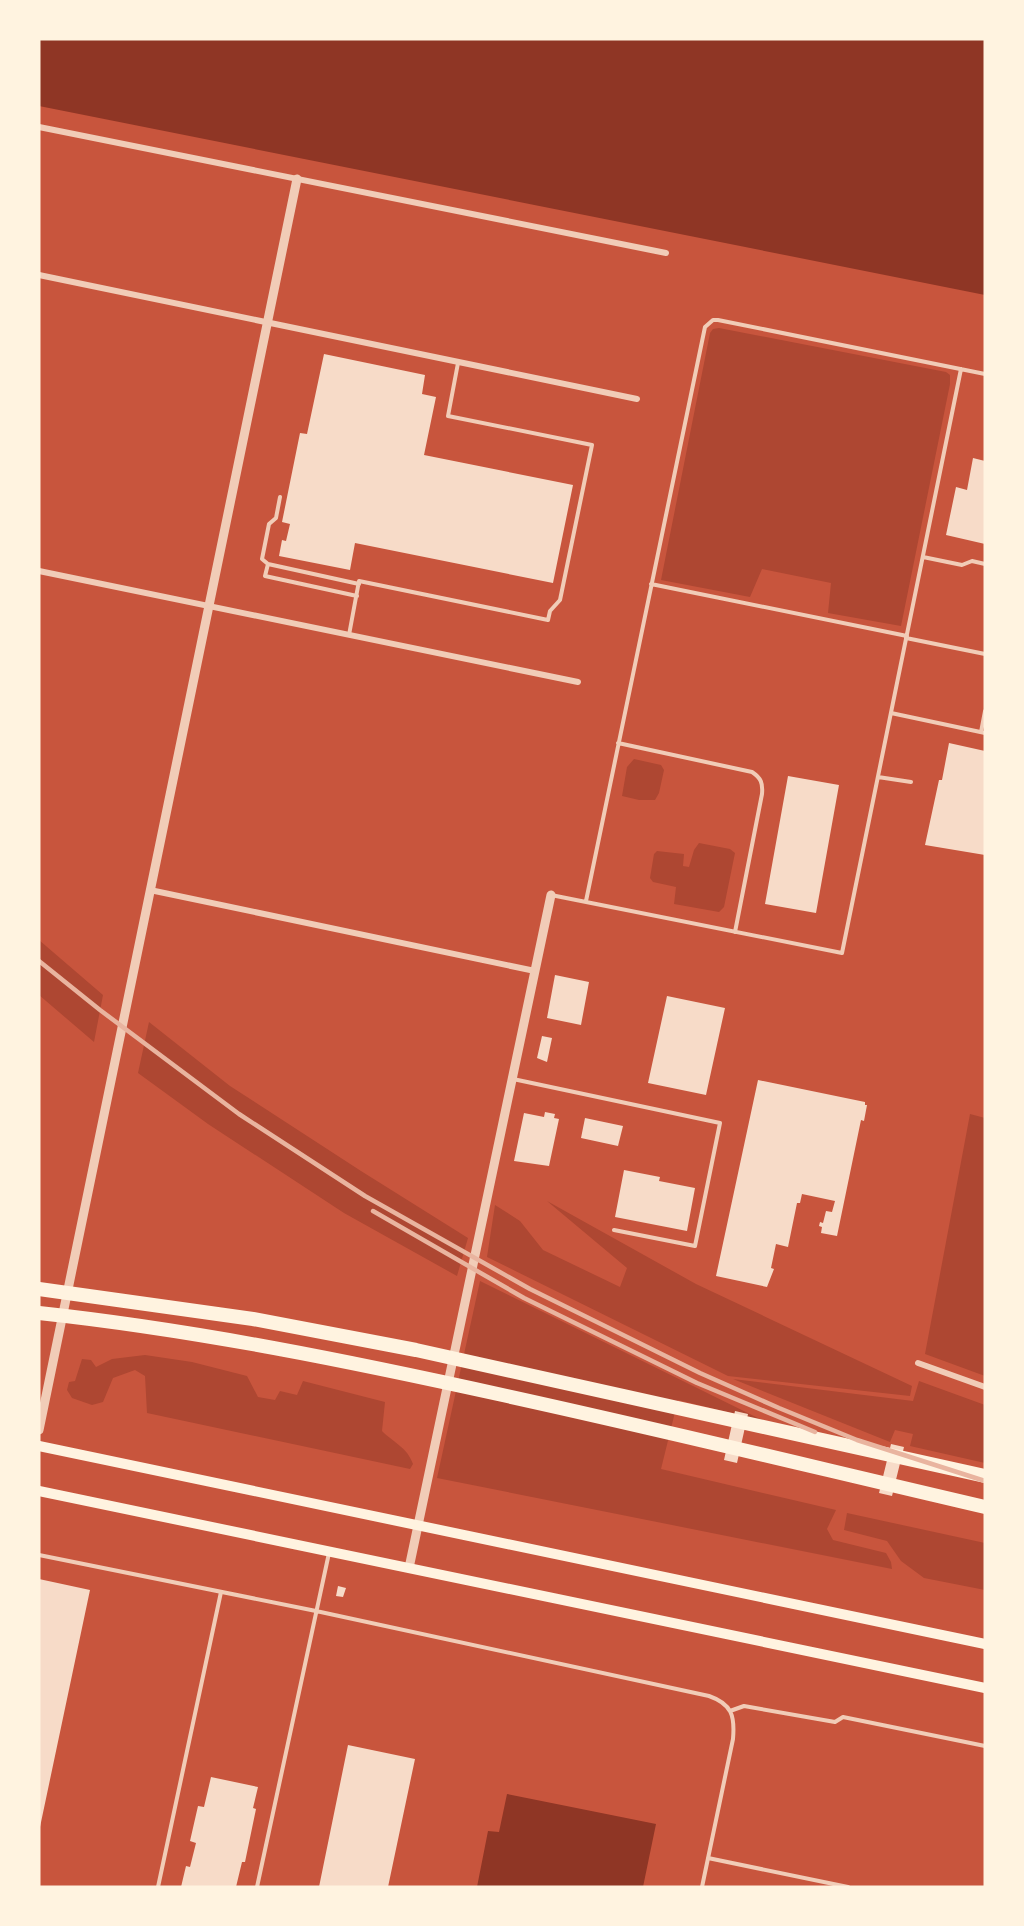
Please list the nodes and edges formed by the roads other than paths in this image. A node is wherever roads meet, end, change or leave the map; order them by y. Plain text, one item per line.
1 (39, 127) edge
2 (297, 179) junction
3 (666, 253) dead end
4 (39, 275) edge
5 (267, 322) junction
6 (458, 362) junction
7 (961, 369) junction
8 (985, 374) edge
9 (637, 399) dead end
10 (280, 497) dead end
11 (923, 557) junction
12 (268, 564) junction
13 (985, 564) edge
14 (39, 571) edge
15 (359, 584) junction
16 (651, 584) junction
17 (357, 596) junction
18 (209, 607) junction
19 (349, 635) junction
20 (907, 637) junction
21 (985, 654) edge
22 (578, 682) dead end
23 (985, 711) edge
24 (891, 713) junction
25 (983, 732) edge
26 (618, 743) junction
27 (878, 777) junction
28 (911, 782) dead end
29 (150, 890) junction
30 (551, 894) joint
31 (585, 902) junction
32 (735, 932) junction
33 (535, 971) junction
34 (512, 1078) junction
35 (614, 1230) dead end
36 (39, 1289) edge
37 (39, 1313) edge
38 (918, 1363) dead end
39 (985, 1387) edge
40 (39, 1430) edge
41 (39, 1446) edge
42 (985, 1476) edge
43 (39, 1491) edge
44 (985, 1507) edge
45 (417, 1526) junction
46 (329, 1552) junction
47 (39, 1555) edge
48 (408, 1568) junction
49 (221, 1592) junction
50 (316, 1611) junction
51 (985, 1644) edge
52 (985, 1688) edge
53 (730, 1711) junction
54 (985, 1746) edge
55 (708, 1858) junction
56 (158, 1887) edge
57 (257, 1887) edge
58 (702, 1887) edge
59 (848, 1887) edge

1 - 2 street
2 - 3 street
2 - 5 street
4 - 5 street
5 - 6 street
5 - 18 street
6 - 9 street
6 - 15 lane
7 - 8 lane
7 - 11 lane
7 - 16 lane
10 - 12 lane
11 - 13 lane
11 - 20 lane
12 - 15 lane
12 - 17 lane
14 - 18 street
15 - 17 lane
16 - 20 lane
16 - 26 lane
17 - 19 lane
18 - 19 street
18 - 29 street
19 - 22 street
20 - 21 lane
20 - 24 lane
23 - 25 lane
24 - 25 lane
24 - 27 lane
26 - 31 lane
26 - 32 lane
27 - 28 lane
27 - 32 lane
29 - 33 street
29 - 40 street
30 - 31 lane
30 - 33 street
31 - 32 lane
33 - 34 street
34 - 35 lane
34 - 45 street
36 - 42 highway
37 - 44 highway
38 - 39 street
41 - 45 main road
43 - 46 main road
45 - 48 street
45 - 51 main road
46 - 48 main road
46 - 50 lane
47 - 49 lane
48 - 52 main road
49 - 50 lane
49 - 56 lane
50 - 53 lane
50 - 57 lane
53 - 54 lane
53 - 55 lane
55 - 58 lane
55 - 59 lane

